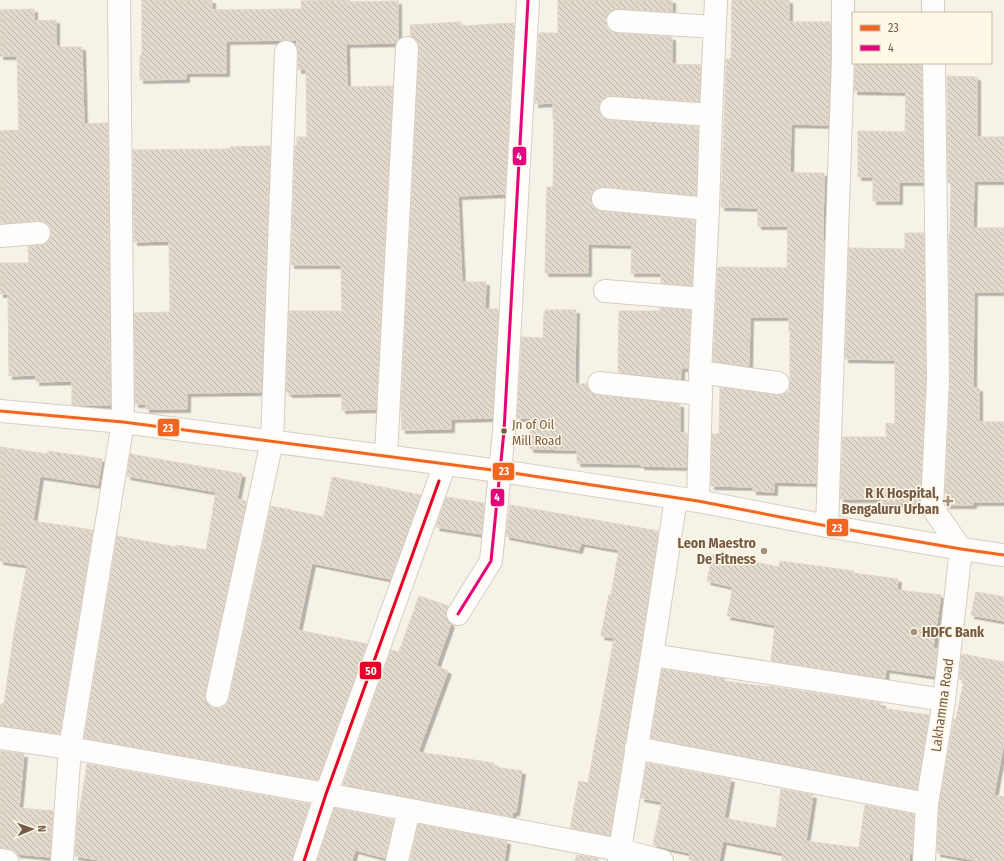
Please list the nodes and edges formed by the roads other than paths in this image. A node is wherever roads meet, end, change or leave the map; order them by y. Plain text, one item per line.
1 (119, 0) edge
2 (528, 0) edge
3 (716, 0) edge
4 (843, 0) edge
5 (933, 0) edge
6 (933, 12) edge
7 (618, 21) dead end
8 (715, 27) junction
9 (407, 48) dead end
10 (286, 52) dead end
11 (934, 64) edge
12 (611, 108) dead end
13 (711, 115) junction
14 (603, 199) dead end
15 (708, 209) junction
16 (39, 233) dead end
17 (0, 236) edge
18 (605, 291) dead end
19 (704, 299) junction
20 (700, 372) junction
21 (599, 383) dead end
22 (778, 383) dead end
23 (701, 394) junction
24 (0, 411) edge
25 (123, 422) junction
26 (272, 441) junction
27 (386, 456) junction
28 (445, 464) junction
29 (500, 471) junction
30 (676, 498) junction
31 (698, 501) junction
32 (827, 526) junction
33 (961, 549) junction
34 (1004, 555) edge
35 (458, 614) dead end
36 (652, 655) junction
37 (217, 696) dead end
38 (944, 700) junction
39 (0, 738) edge
40 (70, 748) junction
41 (636, 748) junction
42 (326, 794) junction
43 (927, 804) junction
44 (409, 810) junction
45 (620, 855) edge
46 (0, 860) edge
47 (7, 861) edge
48 (62, 861) edge
49 (304, 861) edge
50 (397, 861) edge
51 (662, 861) edge
52 (924, 861) edge

1 - 25 street
2 - 29 street
3 - 8 street
4 - 32 street
5 - 6 street
7 - 8 street
8 - 13 street
9 - 27 street
10 - 26 street
11 - 33 street
12 - 13 street
13 - 15 street
14 - 15 street
15 - 19 street
16 - 17 street
18 - 19 street
19 - 20 street
20 - 22 street
20 - 23 street
21 - 23 street
23 - 31 street
24 - 25 street
25 - 26 street
25 - 40 street
26 - 27 street
26 - 37 street
27 - 28 street
28 - 29 street
28 - 42 street
29 - 30 street
29 - 35 street
30 - 31 street
30 - 36 street
31 - 32 street
32 - 33 street
33 - 34 street
33 - 38 street, Lakhamma Road
36 - 38 street
36 - 41 street
38 - 43 street, Lakhamma Road
39 - 40 street
40 - 42 street
40 - 48 street
41 - 43 street
41 - 45 street
42 - 44 street
42 - 49 street
43 - 52 street, Lakhamma Road
44 - 45 street
44 - 50 street
45 - 51 street
46 - 47 street

